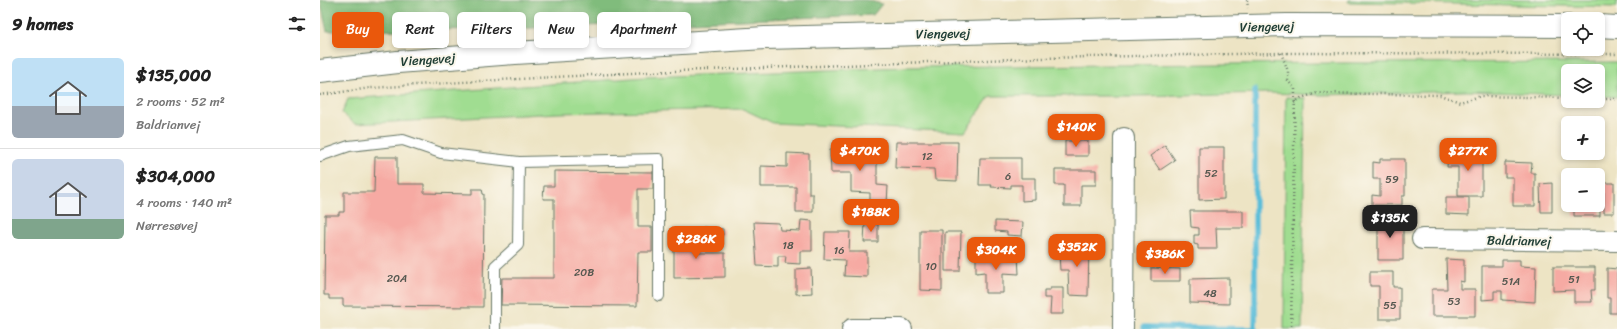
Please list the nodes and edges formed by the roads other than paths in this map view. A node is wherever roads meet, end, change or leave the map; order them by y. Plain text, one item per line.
1 (1561, 26) edge
2 (1605, 26) edge
3 (1617, 27) edge
4 (320, 71) edge
5 (1124, 138) dead end
6 (320, 156) edge
7 (518, 162) junction
8 (1422, 239) dead end
9 (1617, 241) edge
10 (659, 296) dead end
11 (495, 329) edge
12 (852, 329) edge
13 (902, 329) edge
14 (1123, 329) edge

1 - 4 street, Viengevej
2 - 3 street
5 - 14 street
6 - 7 lane
7 - 10 lane
7 - 11 lane
8 - 9 street, Baldrianvej
12 - 13 street

